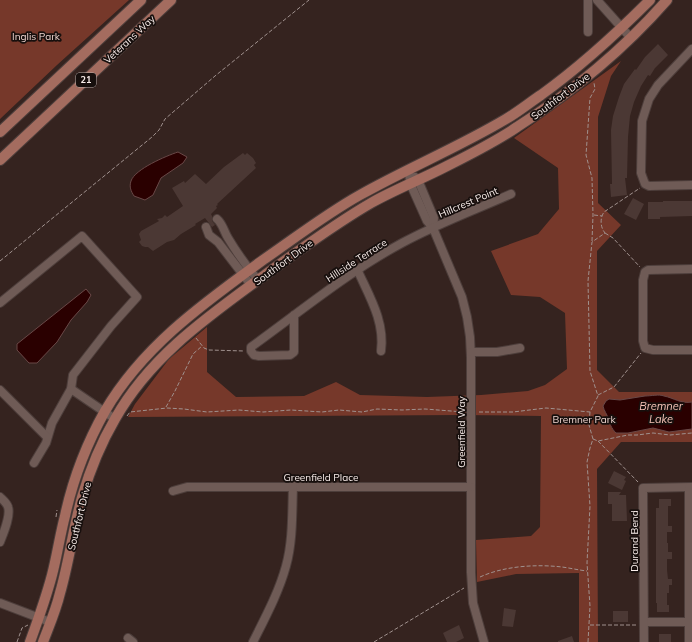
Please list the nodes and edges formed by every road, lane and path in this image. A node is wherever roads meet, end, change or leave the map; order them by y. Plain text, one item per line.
1 (141, 0) edge
2 (171, 0) edge
3 (309, 0) edge
4 (588, 0) edge
5 (597, 0) edge
6 (650, 0) edge
7 (667, 0) edge
8 (621, 28) junction
9 (588, 32) dead end
10 (630, 37) junction
11 (692, 49) edge
12 (594, 83) dead end
13 (0, 132) edge
14 (0, 160) edge
15 (409, 170) junction
16 (414, 182) junction
17 (644, 184) junction
18 (692, 185) edge
19 (511, 194) dead end
20 (593, 215) junction
21 (602, 216) junction
22 (217, 219) dead end
23 (206, 227) dead end
24 (433, 228) junction
25 (605, 233) junction
26 (592, 242) junction
27 (0, 261) edge
28 (357, 269) junction
29 (692, 269) edge
30 (645, 272) junction
31 (246, 273) junction
32 (255, 282) junction
33 (0, 303) edge
34 (294, 316) junction
35 (195, 338) dead end
36 (202, 346) junction
37 (520, 348) dead end
38 (645, 348) junction
39 (381, 350) dead end
40 (692, 350) edge
41 (251, 351) junction
42 (471, 352) junction
43 (71, 389) junction
44 (0, 390) edge
45 (598, 396) junction
46 (165, 408) junction
47 (130, 412) dead end
48 (471, 412) junction
49 (590, 412) junction
50 (104, 413) junction
51 (115, 420) junction
52 (692, 433) edge
53 (47, 437) junction
54 (593, 439) junction
55 (598, 441) junction
56 (34, 462) dead end
57 (293, 486) junction
58 (470, 487) junction
59 (644, 488) junction
60 (691, 488) edge
61 (173, 491) dead end
62 (0, 497) edge
63 (0, 542) edge
64 (587, 571) junction
65 (472, 582) junction
66 (0, 603) edge
67 (39, 618) junction
68 (50, 622) junction
69 (644, 622) junction
70 (690, 622) edge
71 (589, 625) junction
72 (30, 642) edge
73 (43, 642) edge
74 (253, 642) edge
75 (374, 642) edge
76 (484, 642) edge
77 (588, 642) edge
78 (644, 642) edge
79 (689, 642) edge

1 - 13 main road, Veterans Way / 21
2 - 14 main road, Veterans Way / 21
3 - 27 path
4 - 9 street
5 - 8 street
6 - 8 main road, Southfort Drive
7 - 10 main road, Southfort Drive
8 - 10 street
8 - 15 main road, Southfort Drive
10 - 16 main road, Southfort Drive
11 - 17 street
12 - 20 path
15 - 16 street, Greenfield Way
15 - 31 main road, Southfort Drive
16 - 24 street, Greenfield Way
16 - 32 main road, Southfort Drive
17 - 18 street
17 - 21 path
19 - 24 street, Hillcrest Point
20 - 21 path
20 - 26 path
21 - 25 path
22 - 31 street
23 - 31 street
24 - 28 street, Hillside Terrace
24 - 42 street, Greenfield Way
25 - 26 path
25 - 30 path
26 - 45 path
28 - 34 street, Hillside Terrace
28 - 39 street
29 - 30 street
30 - 38 street
31 - 32 street
31 - 50 main road, Southfort Drive
32 - 51 main road, Southfort Drive
33 - 43 street
34 - 41 street, Hillside Terrace
34 - 41 street
35 - 36 path
36 - 41 path
36 - 46 path
37 - 42 street
38 - 40 street
38 - 45 path
42 - 48 street, Greenfield Way
43 - 50 street
43 - 53 street
44 - 53 street
45 - 49 path
46 - 47 path
46 - 48 path
48 - 49 path
48 - 58 street, Greenfield Way
49 - 54 path
50 - 51 street
50 - 67 main road, Southfort Drive
51 - 68 main road, Southfort Drive
52 - 55 path
53 - 56 street
54 - 55 path
54 - 64 path
55 - 59 path
57 - 58 street, Greenfield Place
57 - 61 street, Greenfield Place
57 - 74 street
58 - 65 street, Greenfield Way
59 - 60 street
59 - 69 street, Durand Bend
60 - 70 street
62 - 63 street
64 - 65 path
64 - 71 path
65 - 75 path
65 - 76 street, Greenfield Way
66 - 67 street
67 - 68 street
67 - 72 main road, Southfort Drive
68 - 73 main road, Southfort Drive
69 - 70 street
69 - 71 path
69 - 78 street, Durand Bend
70 - 79 street
71 - 77 path

